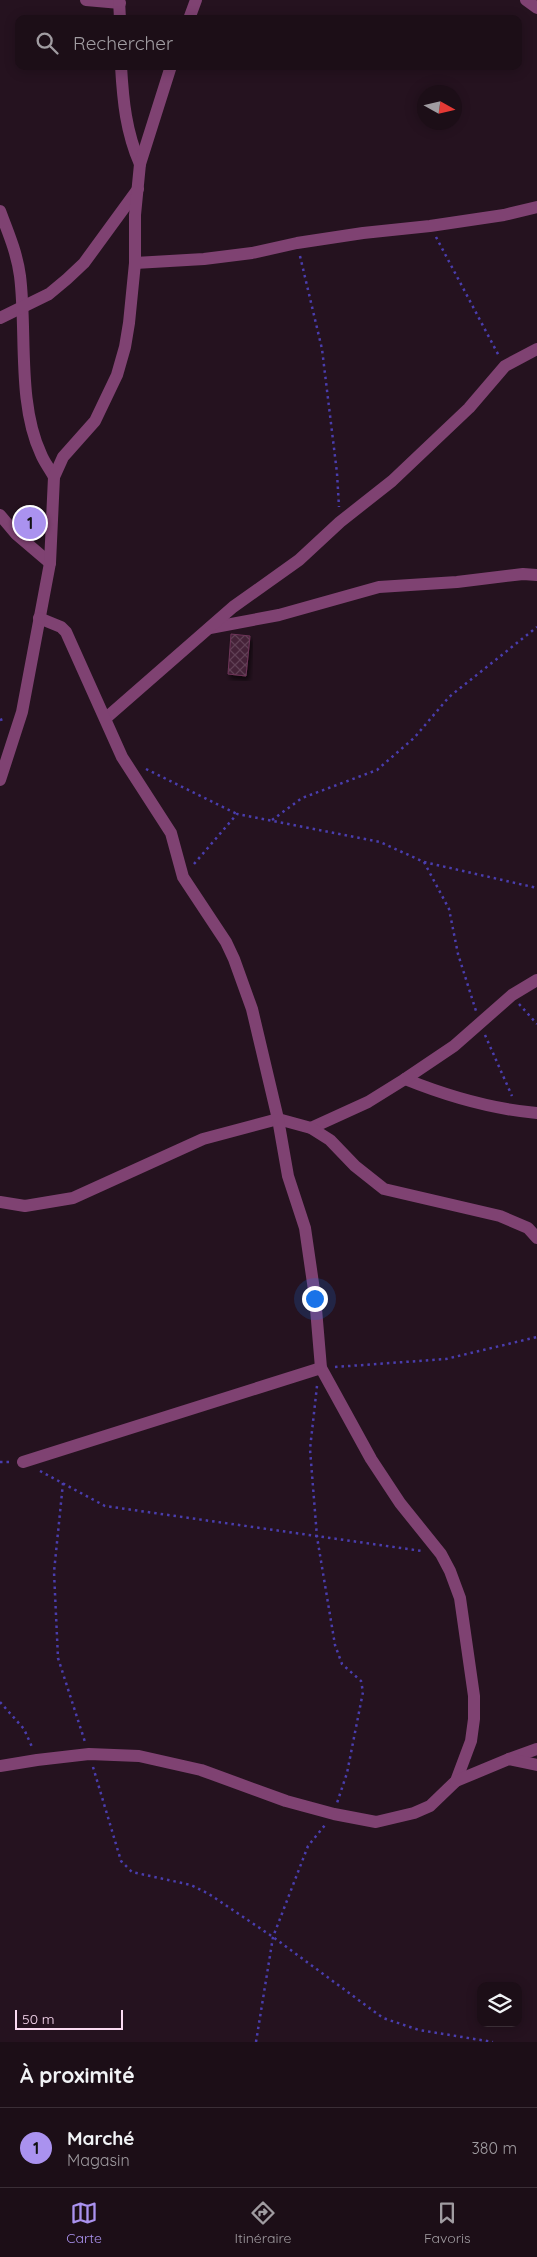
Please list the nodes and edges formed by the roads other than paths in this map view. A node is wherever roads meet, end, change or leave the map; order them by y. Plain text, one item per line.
1 (86, 0) edge
2 (196, 0) edge
3 (526, 0) edge
4 (119, 1) edge
5 (537, 8) edge
6 (120, 15) edge
7 (190, 15) edge
8 (121, 70) edge
9 (171, 70) edge
10 (140, 164) junction
11 (138, 189) junction
12 (537, 207) edge
13 (0, 211) edge
14 (135, 263) junction
15 (22, 308) junction
16 (0, 318) edge
17 (537, 349) edge
18 (54, 477) junction
19 (0, 515) edge
20 (50, 563) junction
21 (537, 575) edge
22 (39, 618) junction
23 (210, 628) junction
24 (106, 718) junction
25 (5, 755) edge
26 (0, 780) edge
27 (537, 980) edge
28 (405, 1079) junction
29 (537, 1113) edge
30 (278, 1119) junction
31 (311, 1128) junction
32 (0, 1202) edge
33 (537, 1238) edge
34 (323, 1371) junction
35 (22, 1462) road end
36 (537, 1748) edge
37 (509, 1759) junction
38 (537, 1765) edge
39 (0, 1766) edge
40 (456, 1781) junction

1 - 4 street
2 - 7 street
3 - 5 street
4 - 6 street
8 - 10 street
9 - 10 street
10 - 11 street
11 - 14 street
11 - 15 street
12 - 14 street
13 - 15 street
14 - 18 street
15 - 16 street
15 - 18 street
17 - 23 street
18 - 20 street
19 - 20 street
20 - 22 street
21 - 23 street
22 - 24 street
22 - 25 street
23 - 24 street
24 - 30 street
25 - 26 street
27 - 28 street
28 - 29 street
28 - 31 street
30 - 31 street
30 - 32 street
30 - 34 street
31 - 33 street
34 - 35 street
34 - 40 street
36 - 37 street
37 - 38 street
37 - 40 street
39 - 40 street

